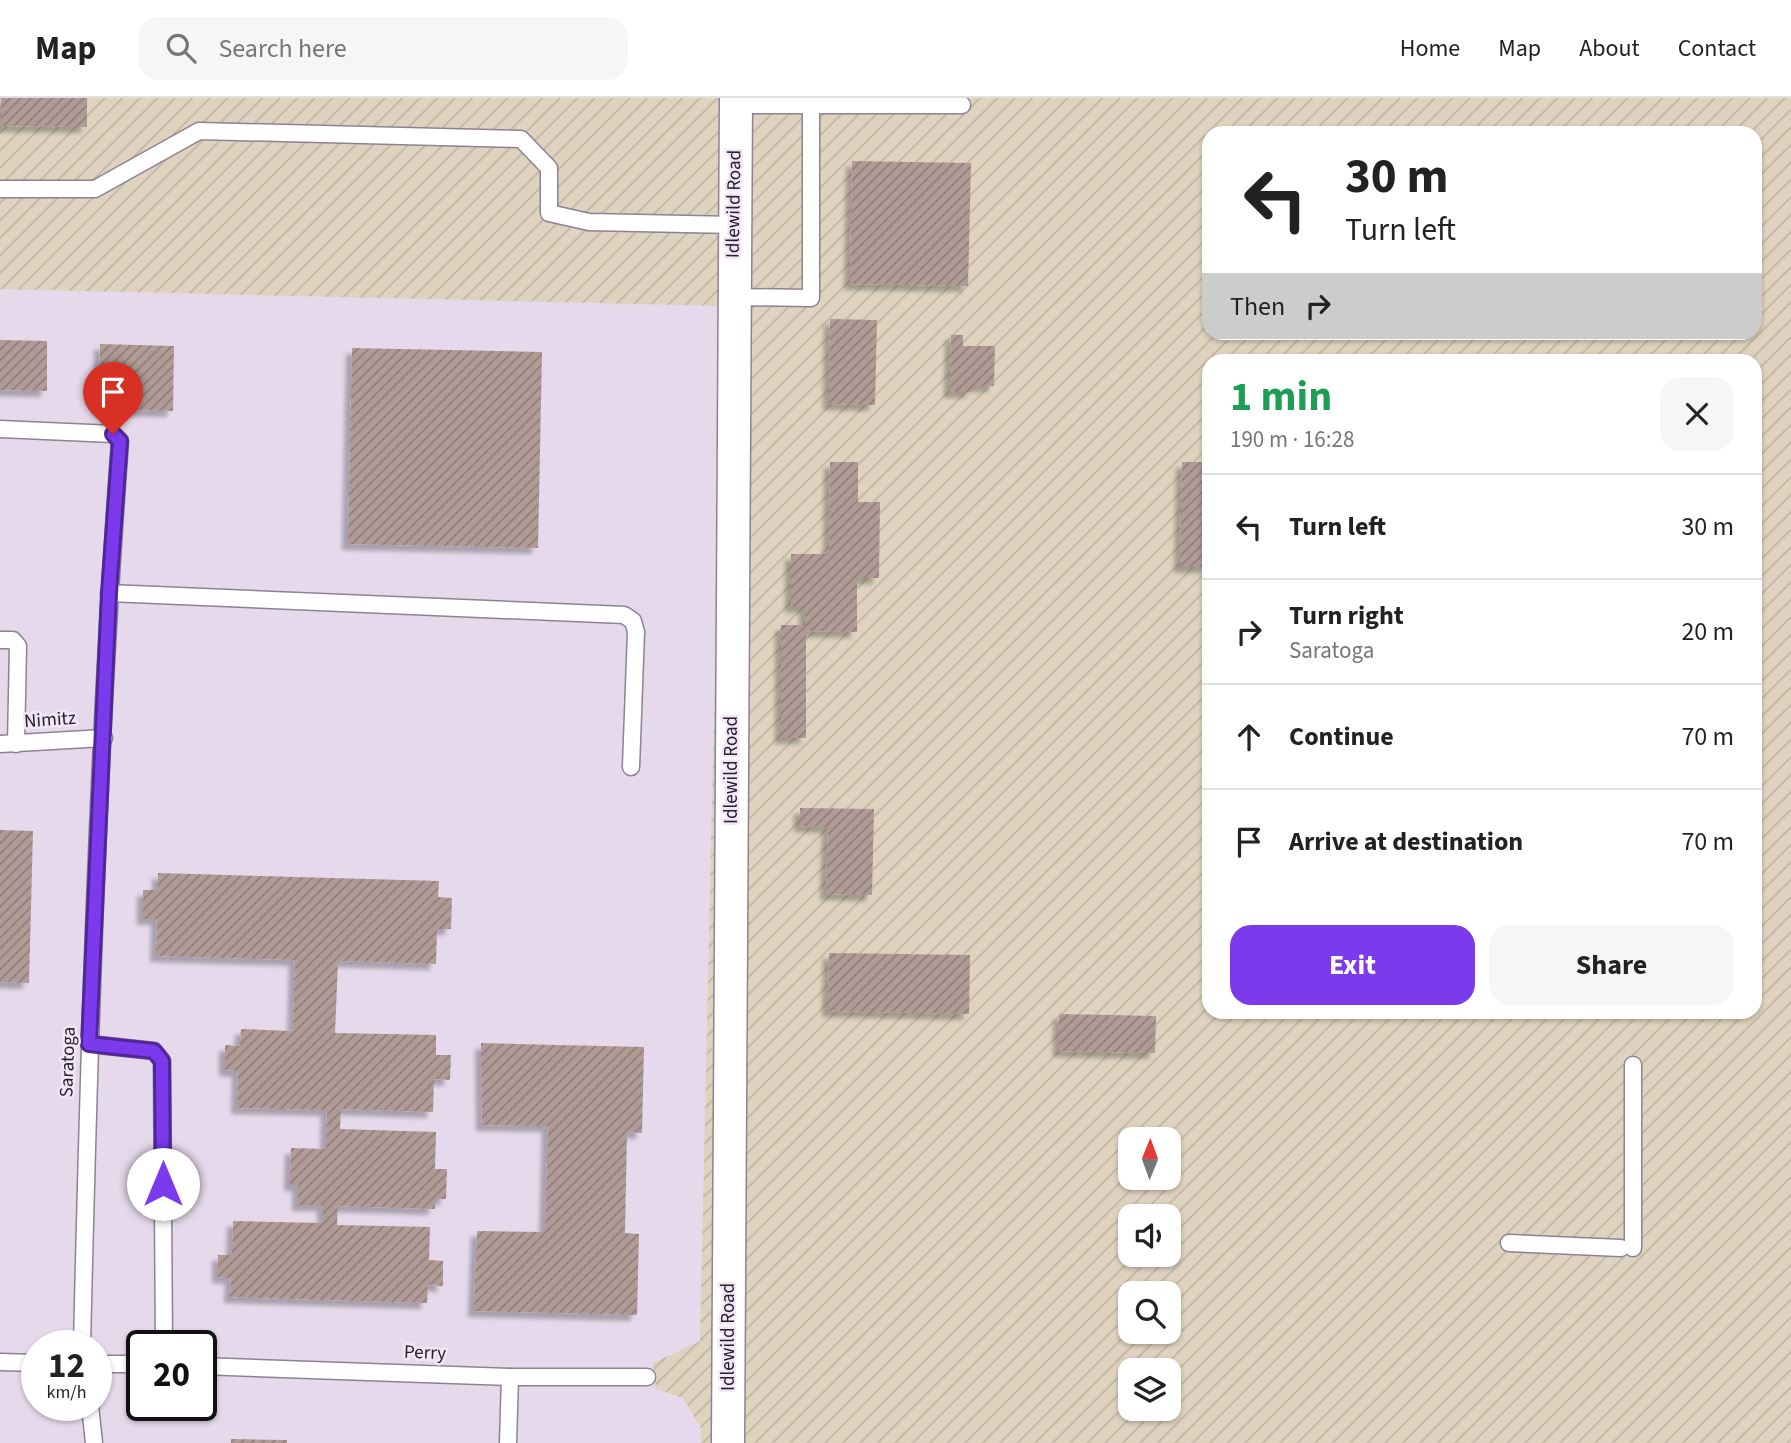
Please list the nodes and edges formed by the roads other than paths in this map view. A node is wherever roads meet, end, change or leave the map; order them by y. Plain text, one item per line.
1 (736, 102) edge
2 (811, 105) junction
3 (962, 105) dead end
4 (0, 188) edge
5 (734, 225) junction
6 (733, 297) junction
7 (0, 429) edge
8 (109, 593) junction
9 (0, 640) edge
10 (104, 738) junction
11 (8, 744) edge
12 (631, 767) dead end
13 (89, 1044) junction
14 (1633, 1065) dead end
15 (1509, 1243) dead end
16 (82, 1330) edge
17 (164, 1330) edge
18 (0, 1362) edge
19 (21, 1363) edge
20 (217, 1367) edge
21 (510, 1377) junction
22 (647, 1377) dead end
23 (92, 1421) edge
24 (94, 1443) edge
25 (508, 1443) edge
26 (728, 1443) edge

1 - 2 lane
1 - 5 street, Idlewild Road
2 - 3 lane
2 - 6 lane
4 - 5 lane
5 - 6 street, Idlewild Road
6 - 26 street, Idlewild Road
7 - 8 lane, Saratoga
8 - 10 lane, Saratoga
8 - 12 lane
9 - 11 lane
10 - 11 lane, Nimitz
10 - 13 lane, Saratoga
13 - 16 lane, Saratoga
13 - 17 lane
14 - 15 lane
18 - 19 lane
20 - 21 lane, Perry
21 - 22 lane, Perry
21 - 25 lane
23 - 24 lane

